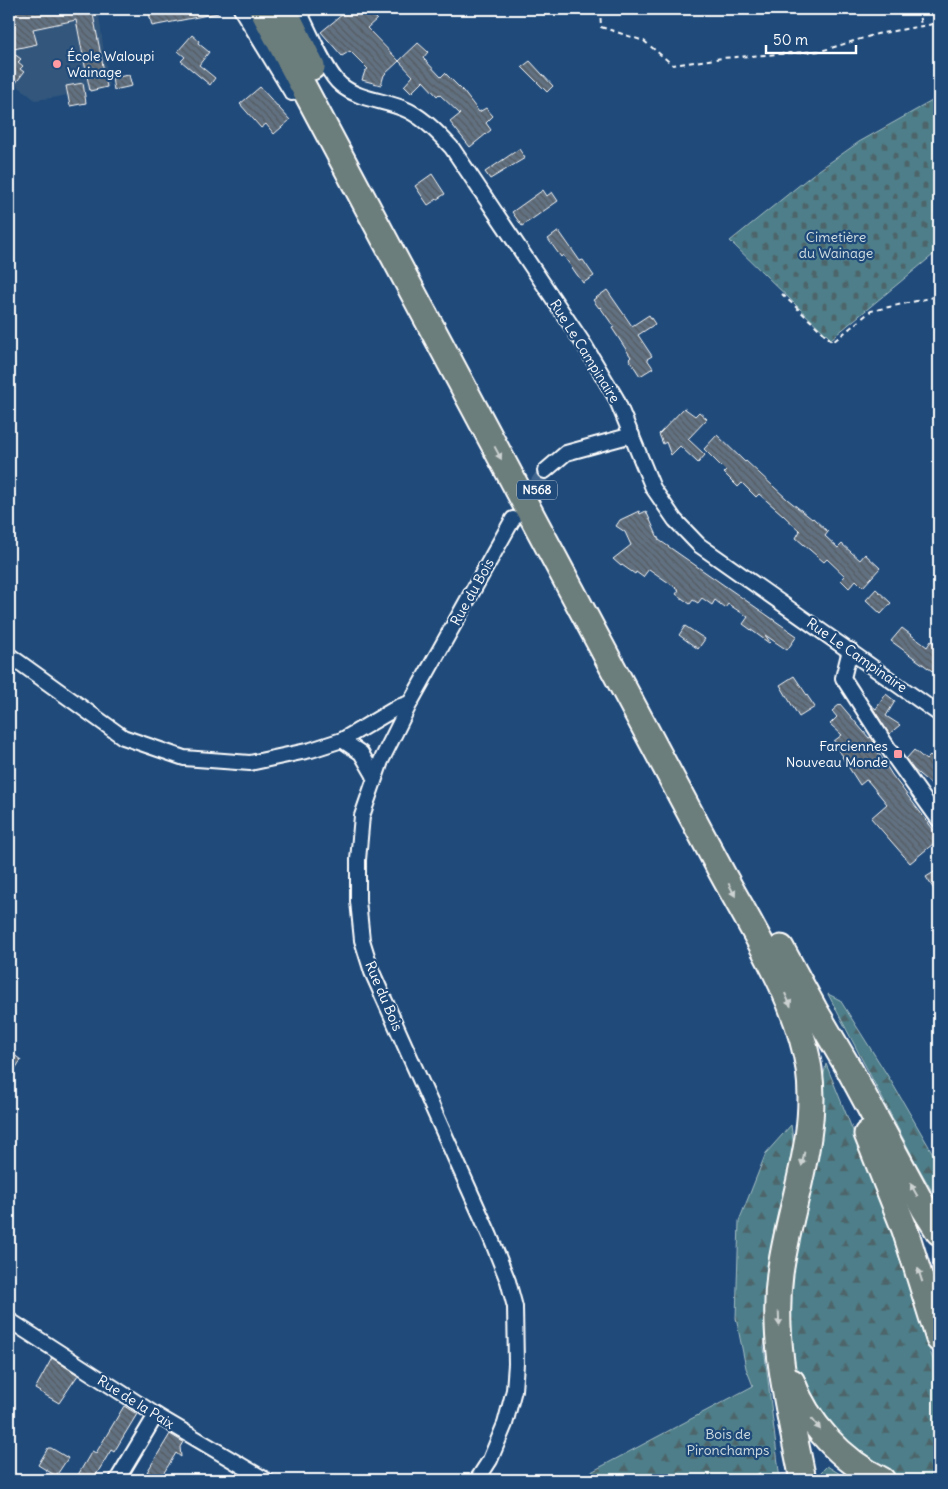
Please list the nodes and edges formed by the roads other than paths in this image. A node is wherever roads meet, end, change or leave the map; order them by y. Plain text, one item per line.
1 (241, 9) edge
2 (262, 9) edge
3 (284, 9) edge
4 (298, 9) edge
5 (292, 93) dead end
6 (632, 436) junction
7 (545, 471) tunnel mouth
8 (513, 519) tunnel mouth
9 (850, 650) junction
10 (9, 655) edge
11 (410, 703) junction
12 (939, 714) edge
13 (342, 740) junction
14 (375, 777) junction
15 (939, 820) edge
16 (814, 1010) junction
17 (939, 1232) edge
18 (9, 1320) edge
19 (939, 1339) edge
20 (780, 1349) junction
21 (156, 1415) junction
22 (117, 1480) edge
23 (264, 1480) edge
24 (477, 1480) edge
25 (803, 1480) edge
26 (882, 1480) edge

1 - 5 street
2 -> 20 highway, N568
3 - 16 highway, N568
4 - 6 street, Rue Le Campinaire
6 - 7 street
6 - 9 street, Rue Le Campinaire
8 - 11 street, Rue du Bois
9 - 12 street, Rue Le Campinaire
9 - 15 street
10 - 13 street
11 - 13 street
11 - 14 street, Rue du Bois
13 - 14 street
14 - 24 street, Rue du Bois
17 -> 16 highway
19 -> 16 highway
18 - 21 street, Rue de la Paix
20 - 25 highway
20 -> 26 highway
21 - 22 street
21 - 23 street, Rue de la Paix

